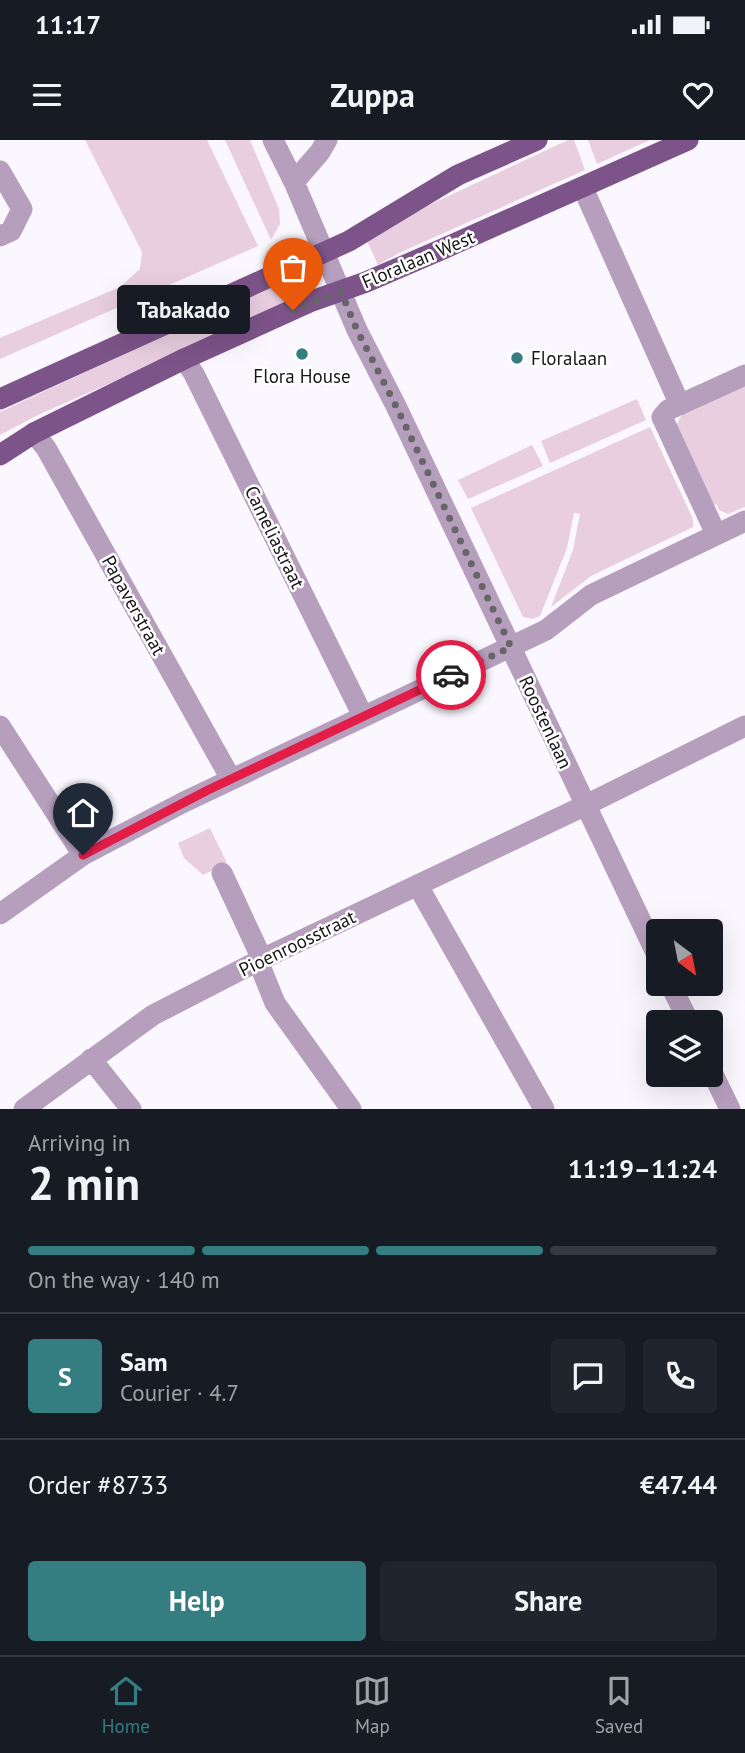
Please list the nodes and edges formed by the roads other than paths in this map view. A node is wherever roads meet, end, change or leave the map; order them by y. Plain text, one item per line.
1 (273, 140) edge
2 (327, 140) edge
3 (537, 140) edge
4 (688, 140) edge
5 (0, 171) edge
6 (294, 182) junction
7 (583, 188) junction
8 (0, 236) edge
9 (323, 253) junction
10 (341, 292) junction
11 (184, 359) junction
12 (745, 375) edge
13 (0, 400) edge
14 (680, 405) junction
15 (34, 433) junction
16 (0, 455) edge
17 (745, 521) edge
18 (716, 534) junction
19 (511, 647) junction
20 (363, 716) junction
21 (0, 726) edge
22 (745, 726) edge
23 (231, 779) junction
24 (586, 805) junction
25 (83, 855) junction
26 (222, 873) dead end
27 (418, 886) junction
28 (0, 914) edge
29 (646, 932) edge
30 (260, 960) junction
31 (91, 1059) junction
32 (719, 1087) edge
33 (24, 1109) edge
34 (131, 1109) edge
35 (351, 1109) edge
36 (544, 1109) edge
37 (730, 1109) edge

1 - 6 street, Roostenlaan
2 - 6 street
3 - 9 main road
4 - 7 main road, Floralaan West
5 - 8 street
6 - 9 street, Roostenlaan
7 - 10 main road, Floralaan West
7 - 14 street
9 - 10 street, Roostenlaan
9 - 13 main road
10 - 11 main road, Floralaan West
10 - 19 street, Roostenlaan
11 - 15 main road, Floralaan West
11 - 20 street, Cameliastraat
12 - 14 street
14 - 18 street
15 - 16 main road, Floralaan West
15 - 23 street, Papaverstraat
17 - 18 street
18 - 19 street
19 - 20 street
19 - 24 street, Roostenlaan
20 - 23 street
21 - 25 street
22 - 24 street, Pioenroosstraat
23 - 25 street
24 - 27 street, Pioenroosstraat
24 - 29 street, Roostenlaan
25 - 28 street
26 - 30 street
27 - 30 street, Pioenroosstraat
27 - 36 street
30 - 31 street, Pioenroosstraat
30 - 35 street
31 - 33 street, Pioenroosstraat
31 - 34 street
32 - 37 street

